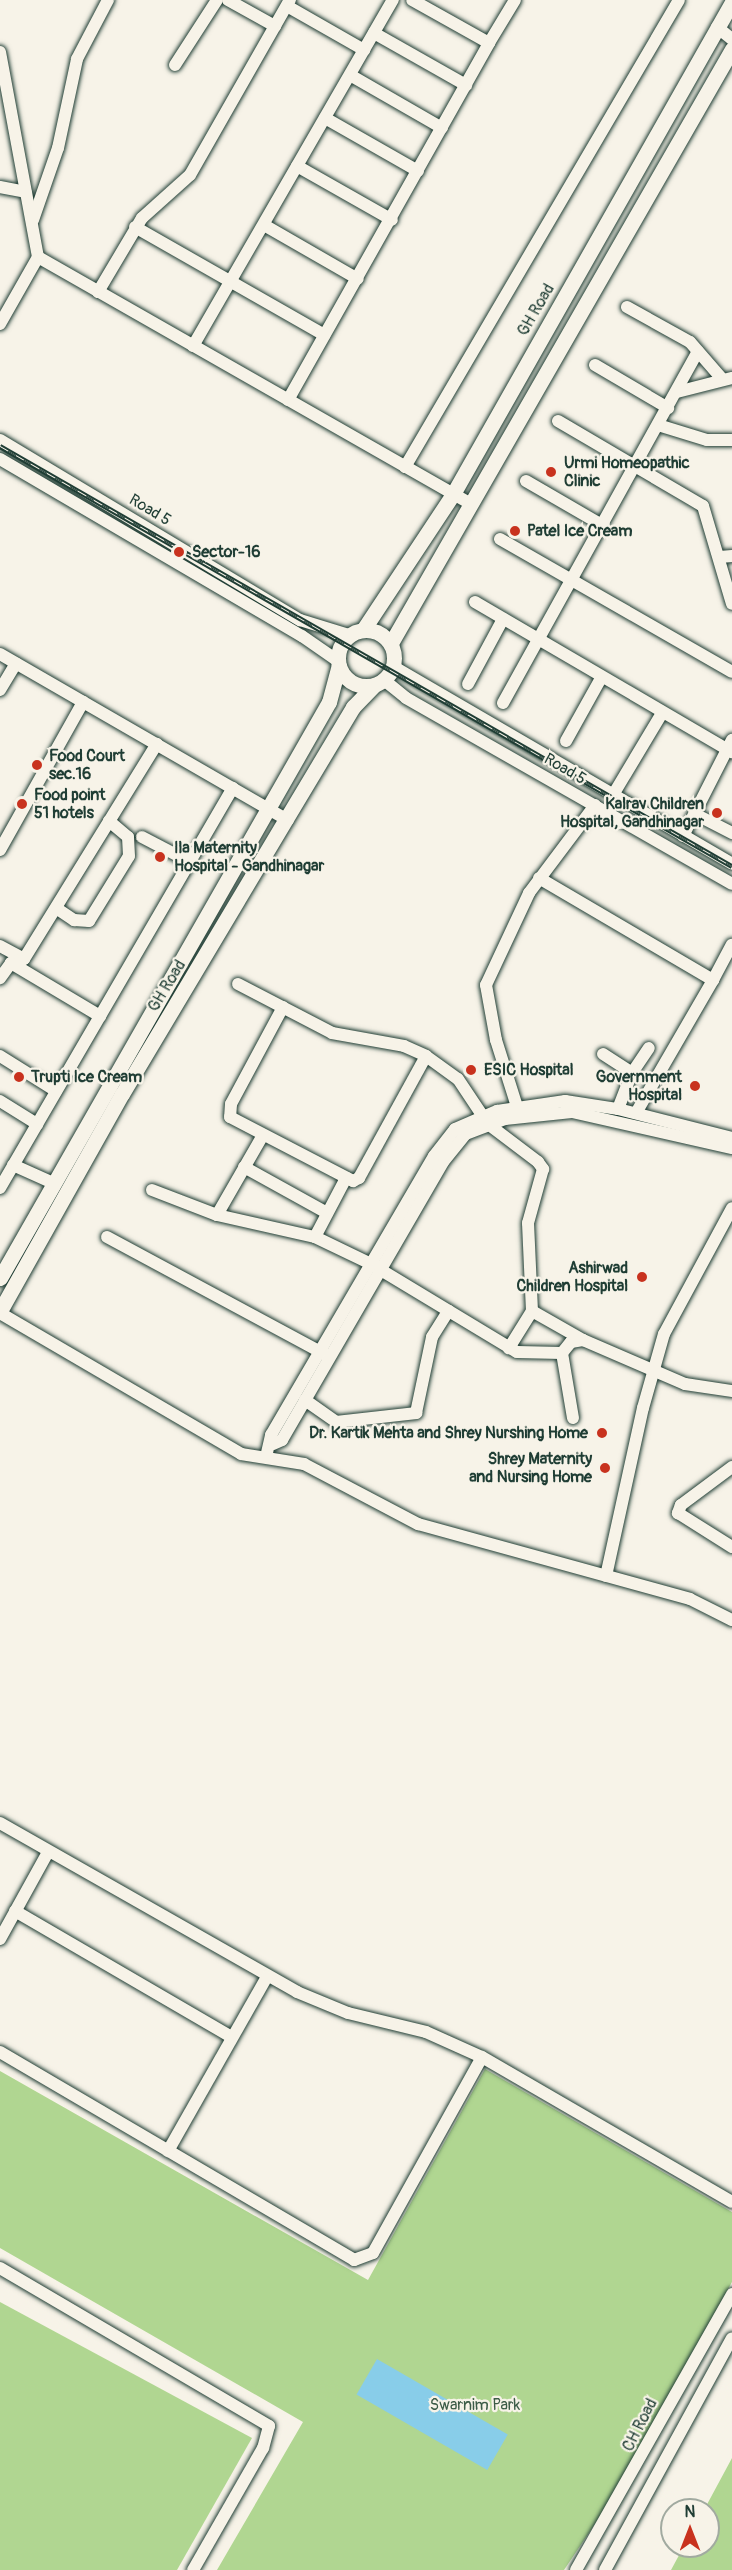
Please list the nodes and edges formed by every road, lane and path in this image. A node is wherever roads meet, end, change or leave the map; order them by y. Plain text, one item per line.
1 (108, 0) edge
2 (217, 0) edge
3 (228, 0) edge
4 (393, 0) edge
5 (412, 0) edge
6 (515, 0) edge
7 (679, 0) edge
8 (732, 2) edge
9 (288, 3) edge
10 (275, 26) junction
11 (717, 27) junction
12 (374, 33) junction
13 (732, 39) edge
14 (489, 43) junction
15 (732, 49) edge
16 (364, 50) junction
17 (0, 52) edge
18 (175, 65) dead end
19 (1, 67) edge
20 (350, 75) junction
21 (466, 85) junction
22 (325, 118) junction
23 (442, 128) junction
24 (297, 166) junction
25 (418, 171) junction
26 (0, 187) edge
27 (26, 192) junction
28 (392, 220) junction
29 (32, 224) junction
30 (264, 225) junction
31 (135, 227) junction
32 (38, 257) junction
33 (230, 279) junction
34 (358, 279) junction
35 (98, 292) junction
36 (627, 307) dead end
37 (0, 324) edge
38 (324, 335) junction
39 (193, 346) junction
40 (698, 351) junction
41 (595, 364) dead end
42 (728, 379) edge
43 (677, 392) junction
44 (288, 400) junction
45 (668, 408) junction
46 (558, 421) dead end
47 (658, 425) junction
48 (0, 440) edge
49 (732, 440) edge
50 (0, 459) edge
51 (636, 464) junction
52 (405, 466) junction
53 (526, 481) dead end
54 (453, 494) junction
55 (470, 503) junction
56 (602, 525) junction
57 (500, 539) dead end
58 (726, 557) edge
59 (570, 580) junction
60 (475, 602) dead end
61 (732, 604) edge
62 (503, 619) junction
63 (356, 632) junction
64 (538, 639) junction
65 (391, 643) junction
66 (0, 654) edge
67 (16, 663) junction
68 (338, 663) junction
69 (394, 667) junction
70 (732, 672) edge
71 (602, 678) junction
72 (379, 683) junction
73 (468, 684) dead end
74 (0, 690) edge
75 (83, 702) junction
76 (503, 703) dead end
77 (662, 713) junction
78 (566, 741) dead end
79 (157, 744) junction
80 (730, 747) edge
81 (233, 788) junction
82 (613, 795) junction
83 (595, 805) junction
84 (266, 807) junction
85 (695, 814) junction
86 (286, 819) junction
87 (109, 821) junction
88 (732, 833) edge
89 (683, 836) junction
90 (142, 837) dead end
91 (0, 850) edge
92 (190, 862) junction
93 (732, 864) edge
94 (539, 879) junction
95 (732, 884) edge
96 (56, 908) junction
97 (732, 945) edge
98 (0, 946) edge
99 (24, 959) junction
100 (11, 963) junction
101 (0, 978) edge
102 (713, 980) junction
103 (238, 984) dead end
104 (283, 1007) junction
105 (100, 1016) junction
106 (649, 1048) dead end
107 (603, 1054) dead end
108 (0, 1056) edge
109 (426, 1056) junction
110 (632, 1073) junction
111 (57, 1091) junction
112 (0, 1101) edge
113 (618, 1108) junction
114 (519, 1112) junction
115 (636, 1113) junction
116 (485, 1120) junction
117 (37, 1124) junction
118 (263, 1135) junction
119 (732, 1138) edge
120 (732, 1148) edge
121 (13, 1165) junction
122 (244, 1167) junction
123 (346, 1178) junction
124 (53, 1183) junction
125 (0, 1188) edge
126 (152, 1190) dead end
127 (732, 1208) edge
128 (327, 1213) junction
129 (217, 1215) junction
130 (107, 1237) dead end
131 (315, 1237) junction
132 (376, 1267) junction
133 (2, 1269) edge
134 (21, 1276) junction
135 (448, 1311) junction
136 (532, 1311) junction
137 (0, 1312) edge
138 (583, 1340) junction
139 (509, 1348) junction
140 (562, 1353) junction
141 (325, 1354) junction
142 (653, 1368) junction
143 (732, 1391) edge
144 (305, 1400) junction
145 (573, 1418) dead end
146 (273, 1444) junction
147 (266, 1457) junction
148 (732, 1467) edge
149 (732, 1546) edge
150 (606, 1576) junction
151 (732, 1620) edge
152 (0, 1823) edge
153 (48, 1852) junction
154 (15, 1911) junction
155 (0, 1939) edge
156 (267, 1977) junction
157 (230, 2036) junction
158 (0, 2052) edge
159 (482, 2056) junction
160 (168, 2151) junction
161 (732, 2202) edge
162 (0, 2268) edge
163 (732, 2294) edge
164 (732, 2338) edge
165 (193, 2570) edge
166 (576, 2570) edge
167 (605, 2570) edge

1 - 29 street
2 - 18 street
3 - 10 street
4 - 12 street
5 - 14 street
6 - 14 street
7 - 52 street
8 - 11 main road, GH Road
9 - 10 street
9 - 16 street
10 - 31 street
11 - 13 street
11 - 54 main road, GH Road
12 - 16 street
12 - 21 street
14 - 21 street
15 - 55 main road
16 - 20 street
17 - 19 street
19 - 27 street
20 - 22 street
20 - 23 street
21 - 23 street
22 - 24 street
22 - 25 street
23 - 25 street
24 - 28 street
24 - 30 street
25 - 28 street
26 - 27 street
27 - 29 street
28 - 34 street
29 - 32 street
30 - 33 street
30 - 34 street
31 - 33 street
31 - 35 street
32 - 35 street
32 - 37 street
33 - 38 street
33 - 39 street
34 - 38 street
35 - 39 street
36 - 40 street
38 - 44 street
39 - 44 street
40 - 42 street
40 - 43 street
41 - 45 street
42 - 43 street
43 - 45 street
44 - 52 street
45 - 47 street
46 - 51 street
47 - 49 street
47 - 51 street
48 - 63 street, Road 5
50 - 68 street, Road 5
51 - 56 street
51 - 58 street
52 - 54 street
53 - 56 street
54 - 55 street
54 - 63 main road, GH Road
55 - 65 main road
56 - 59 street
57 - 59 street
58 - 61 street
59 - 64 street
59 - 70 street
60 - 62 street
62 - 64 street
62 - 73 street
63 - 65 main road
63 - 68 main road
64 - 71 street
64 - 76 street
65 - 69 main road
66 - 67 street
67 - 74 street
67 - 75 street
68 - 72 main road
68 - 84 main road, GH Road
69 - 72 main road
69 - 82 street, Road 5
71 - 77 street
71 - 78 street
72 - 83 street, Road 5
72 - 86 main road, GH Road
75 - 79 street
75 - 91 street
77 - 80 street
77 - 82 street
79 - 81 street
79 - 87 street
80 - 85 street
81 - 84 street
81 - 92 street
82 - 89 street, Road 5
83 - 94 street
83 - 95 street, Road 5
84 - 86 street
84 - 124 main road, GH Road
85 - 88 street
85 - 89 street
86 - 134 main road, GH Road
87 - 96 street
87 - 96 street
89 - 93 street, Road 5
90 - 92 street
92 - 105 street
94 - 102 street
94 - 114 street
96 - 99 street
97 - 102 street
98 - 99 street
99 - 100 street
100 - 101 street
100 - 105 street
102 - 115 street
103 - 104 street
104 - 109 street
104 - 118 street
105 - 111 street
106 - 110 street
107 - 110 street
108 - 111 street
109 - 116 street
109 - 123 street
110 - 113 street
111 - 117 street
112 - 117 street
113 - 114 street
113 - 115 street
114 - 116 street
114 - 120 street
115 - 119 street
116 - 132 street
116 - 136 street
117 - 121 street
118 - 122 street
118 - 123 street
121 - 124 street
121 - 125 street
122 - 128 street
122 - 129 street
123 - 128 street
124 - 133 main road, GH Road
126 - 129 street
127 - 142 street
128 - 131 street
129 - 131 street
130 - 141 street
131 - 132 street
132 - 135 street
132 - 141 street
133 - 134 street
134 - 137 main road, GH Road
135 - 139 street
135 - 144 street
136 - 138 street
136 - 139 street
137 - 147 street
138 - 140 street
138 - 142 street
139 - 140 street
140 - 145 street
141 - 144 street
141 - 146 street
142 - 143 street
142 - 150 street
144 - 146 street
146 - 147 street
147 - 150 street
148 - 149 street
150 - 151 street
152 - 153 street
153 - 154 street
153 - 156 street
154 - 155 street
154 - 157 street
156 - 157 street
156 - 159 street
157 - 160 street
158 - 160 street
159 - 160 street
159 - 161 street
162 - 165 street
163 - 166 street, CH Road
164 - 167 street

